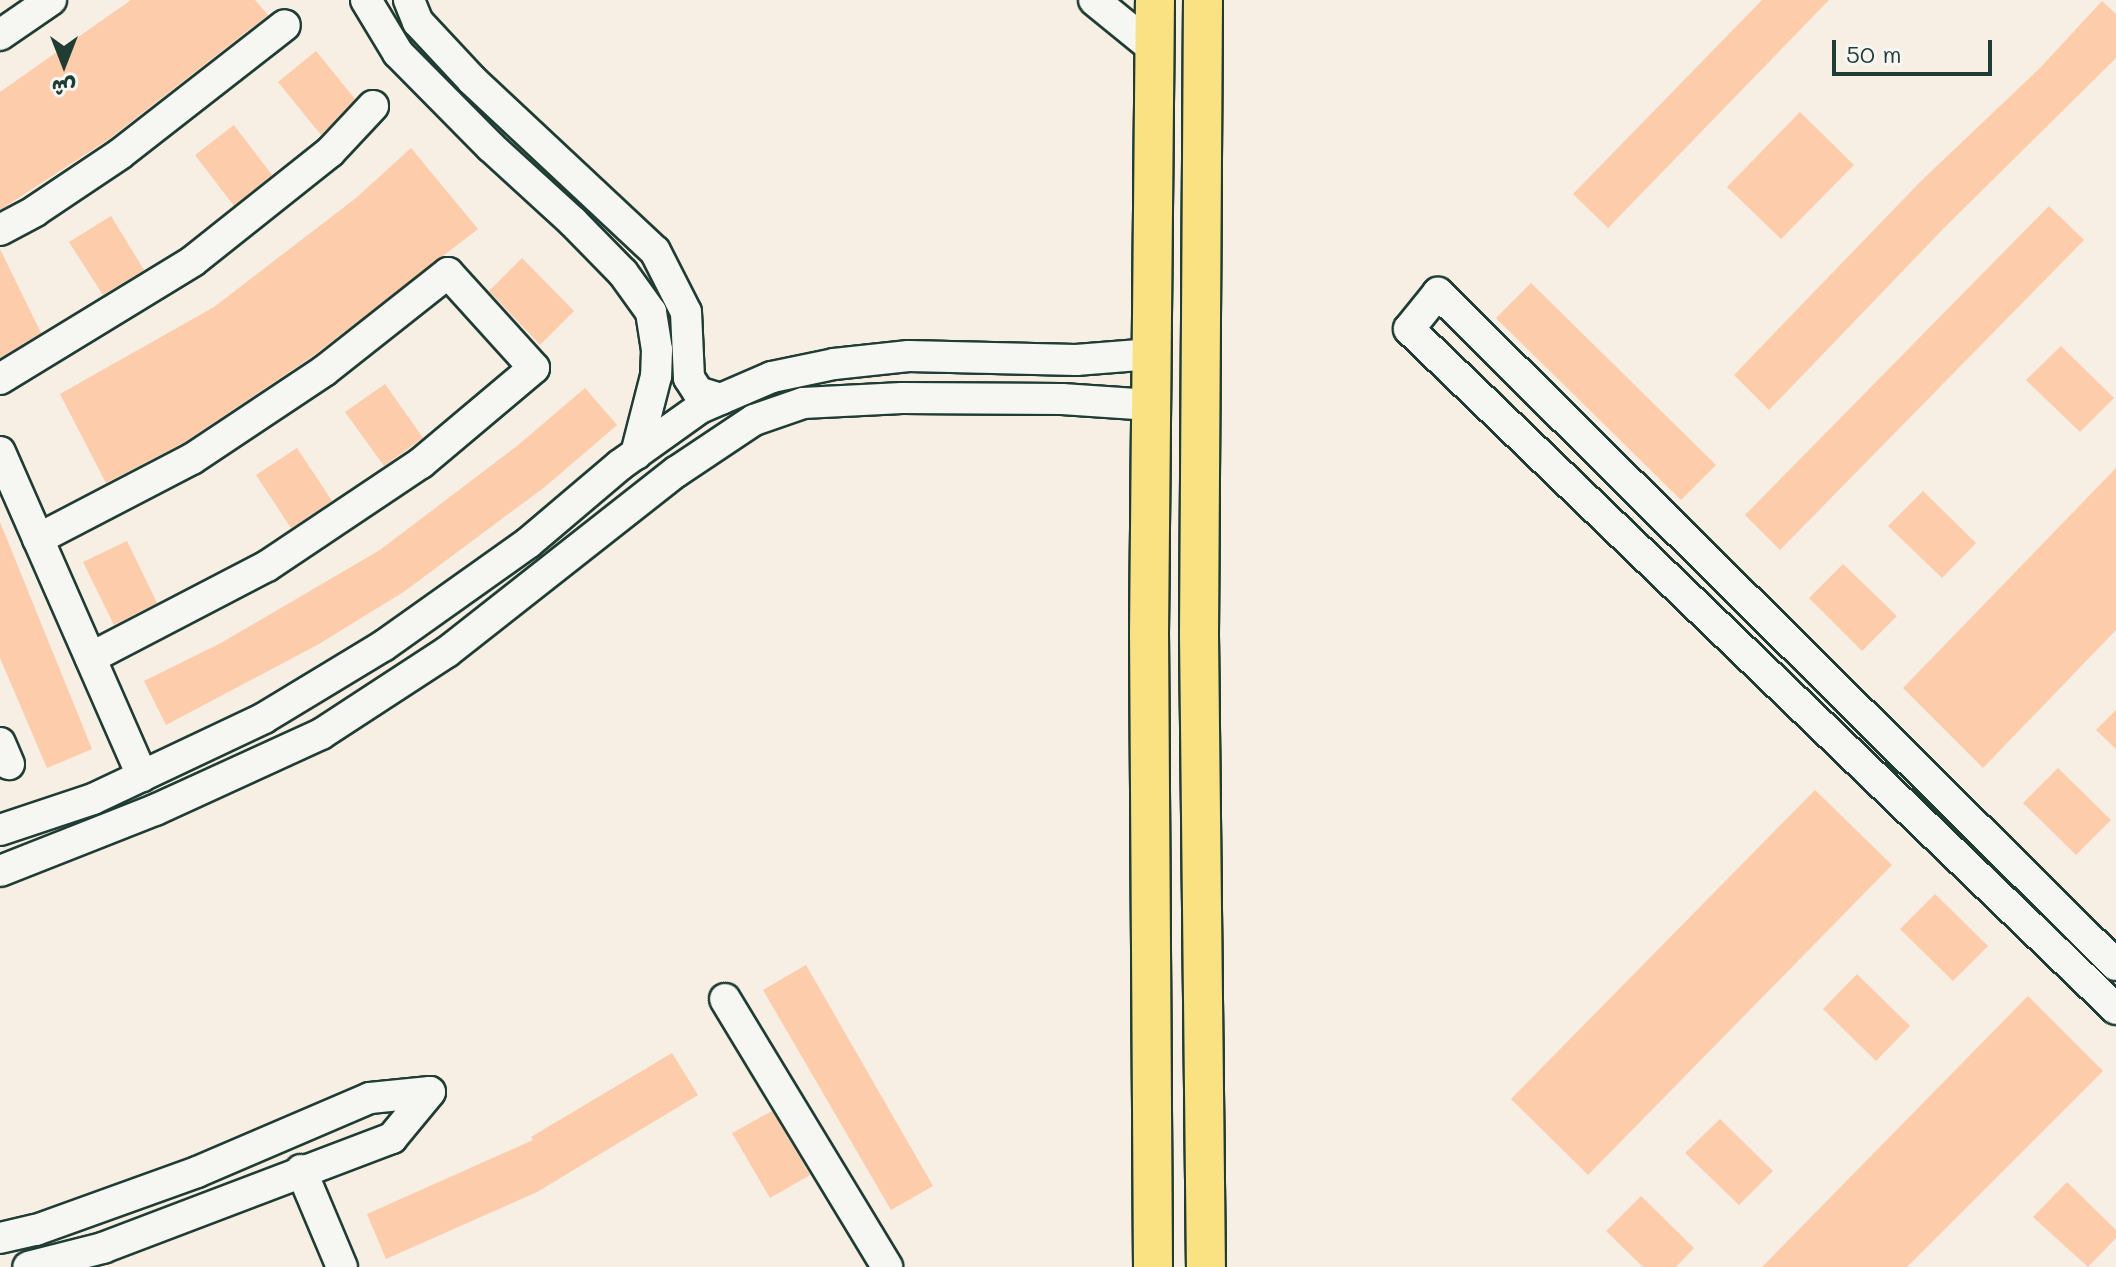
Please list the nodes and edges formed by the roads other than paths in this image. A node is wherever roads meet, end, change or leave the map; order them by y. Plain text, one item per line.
1 (51, 0) edge
2 (366, 0) edge
3 (409, 0) edge
4 (1094, 0) edge
5 (1155, 0) edge
6 (1203, 0) edge
7 (285, 25) dead end
8 (0, 35) edge
9 (1154, 49) junction
10 (373, 106) dead end
11 (0, 230) edge
12 (1152, 354) junction
13 (0, 379) edge
14 (721, 399) junction
15 (1151, 405) junction
16 (0, 452) edge
17 (636, 454) junction
18 (38, 539) junction
19 (90, 658) junction
20 (142, 776) junction
21 (0, 830) edge
22 (0, 871) edge
23 (2116, 965) edge
24 (725, 999) dead end
25 (2116, 1009) edge
26 (301, 1170) junction
27 (0, 1238) edge
28 (28, 1267) edge
29 (342, 1267) edge
30 (887, 1267) edge
31 (1153, 1267) edge
32 (1206, 1267) edge

1 - 8 street
2 - 17 street
3 - 14 street
4 - 9 street
5 - 9 main road
6 - 32 main road
7 - 11 street
9 - 12 main road
10 - 13 street
12 - 14 street
12 - 15 main road
14 - 17 street
15 - 22 street
15 - 31 main road
16 - 18 street
17 - 20 street
18 - 19 street
18 - 19 street
19 - 20 street
20 - 21 street
23 - 25 street
24 - 30 street
26 - 27 street
26 - 28 street
26 - 29 street

